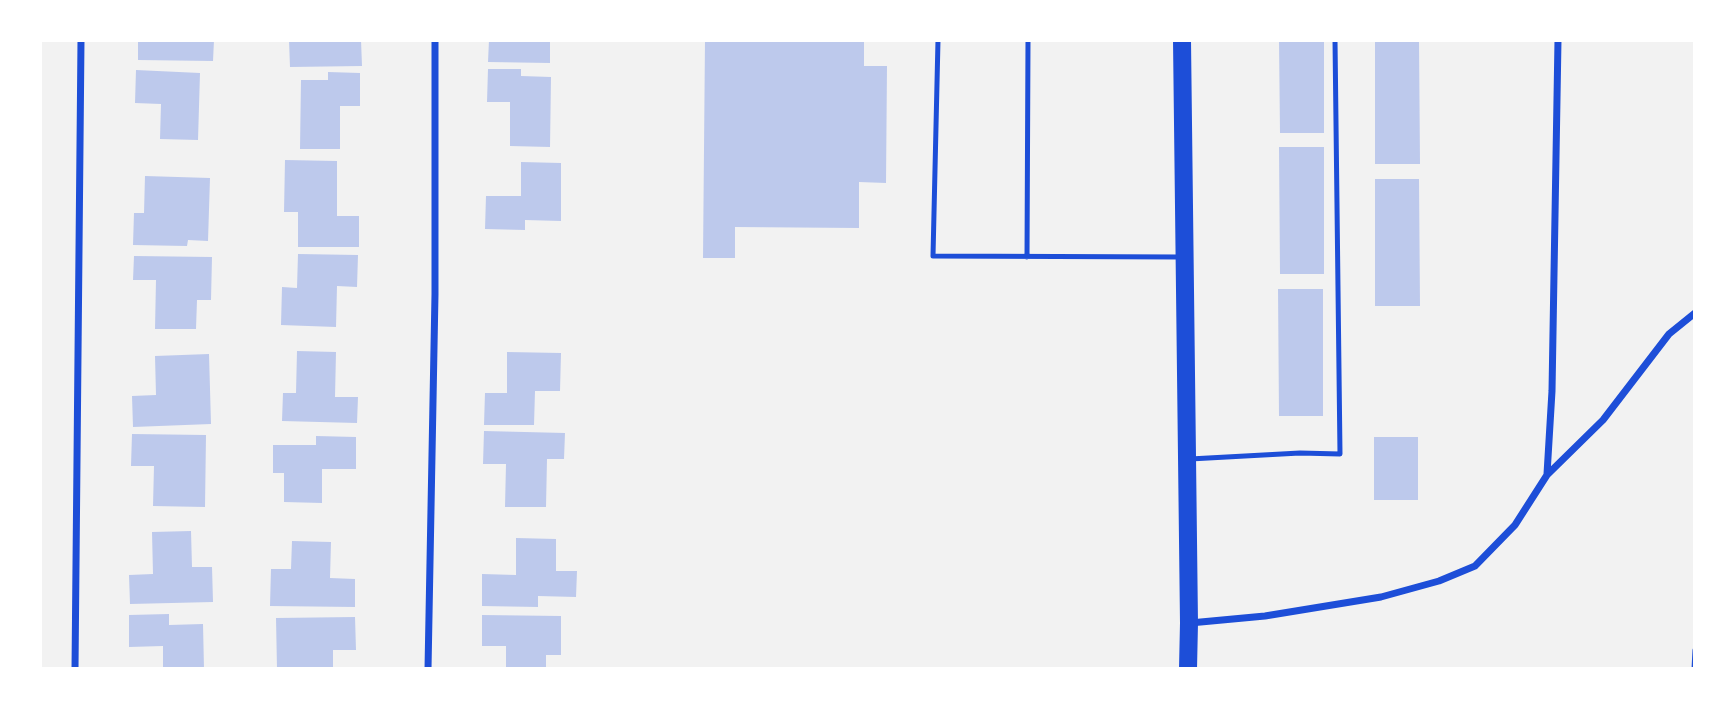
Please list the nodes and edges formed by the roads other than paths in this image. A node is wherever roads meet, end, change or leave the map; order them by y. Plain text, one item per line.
1 (81, 40) edge
2 (435, 40) edge
3 (938, 40) edge
4 (1028, 40) edge
5 (1182, 40) edge
6 (1335, 40) edge
7 (1558, 40) edge
8 (1027, 257) junction
9 (1183, 257) junction
10 (1695, 313) edge
11 (1186, 460) junction
12 (1547, 475) junction
13 (1189, 623) junction
14 (1695, 650) edge
15 (75, 669) edge
16 (428, 669) edge
17 (1188, 669) edge
18 (1694, 669) edge

1 - 15 street
2 - 16 street
3 - 8 lane
4 - 8 lane
5 - 9 main road
6 - 11 lane
7 - 12 street
8 - 9 lane
9 - 11 main road
10 - 12 street
11 - 13 main road
12 - 13 street
13 - 17 main road
14 - 18 lane

